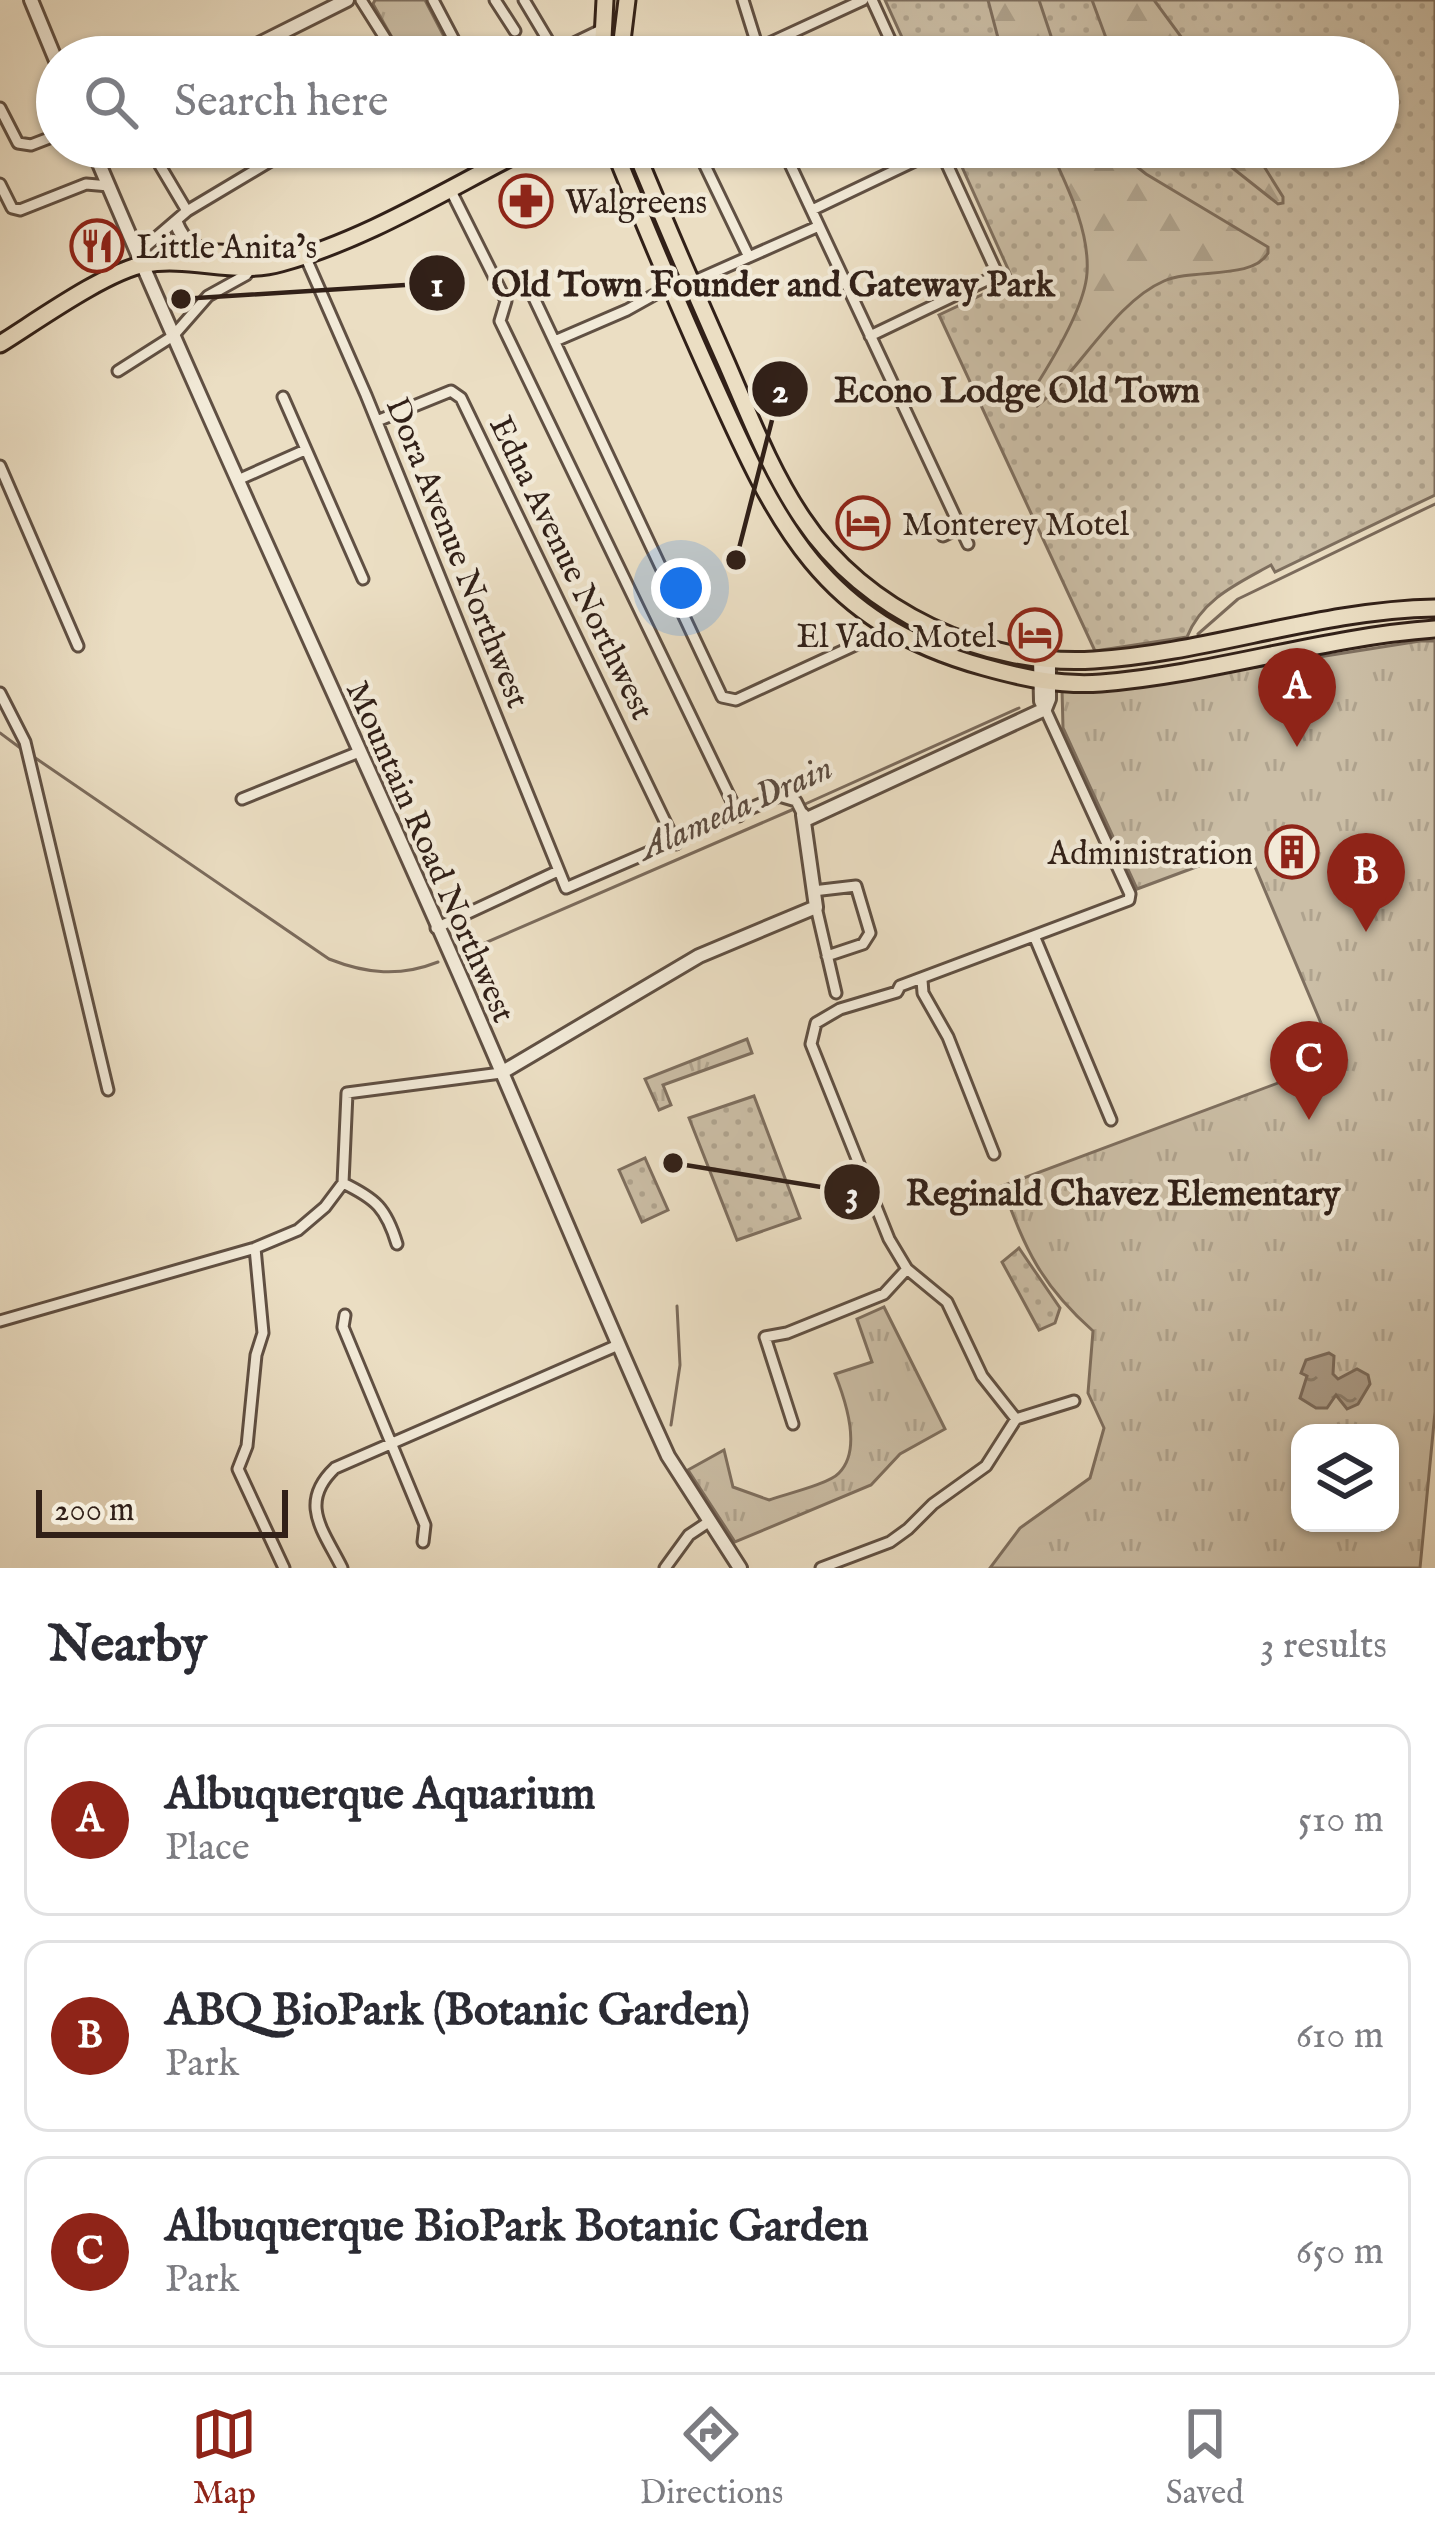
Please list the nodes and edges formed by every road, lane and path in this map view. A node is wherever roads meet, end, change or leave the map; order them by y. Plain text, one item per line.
1 (31, 0) edge
2 (347, 0) edge
3 (361, 0) edge
4 (433, 0) edge
5 (495, 0) edge
6 (524, 0) edge
7 (605, 0) edge
8 (626, 0) edge
9 (743, 0) edge
10 (868, 0) edge
11 (603, 29) junction
12 (514, 31) dead end
13 (46, 36) edge
14 (288, 36) edge
15 (384, 36) edge
16 (452, 36) edge
17 (541, 36) edge
18 (589, 36) edge
19 (603, 36) edge
20 (622, 36) edge
21 (754, 36) edge
22 (786, 36) edge
23 (887, 36) edge
24 (0, 107) edge
25 (36, 143) edge
26 (101, 168) edge
27 (161, 168) edge
28 (259, 168) edge
29 (484, 168) edge
30 (622, 168) edge
31 (643, 168) edge
32 (706, 168) edge
33 (792, 168) edge
34 (899, 168) edge
35 (949, 168) edge
36 (0, 184) edge
37 (109, 186) junction
38 (450, 189) junction
39 (812, 210) junction
40 (187, 211) junction
41 (176, 223) junction
42 (819, 226) junction
43 (303, 256) junction
44 (210, 257) junction
45 (749, 257) junction
46 (139, 259) junction
47 (252, 267) junction
48 (690, 283) junction
49 (670, 286) junction
50 (534, 298) dead end
51 (172, 336) junction
52 (870, 336) junction
53 (555, 341) junction
54 (0, 344) edge
55 (118, 371) dead end
56 (283, 397) dead end
57 (376, 421) junction
58 (305, 450) junction
59 (0, 466) edge
60 (239, 479) junction
61 (960, 527) junction
62 (943, 536) dead end
63 (968, 544) dead end
64 (363, 579) dead end
65 (1435, 608) edge
66 (891, 629) junction
67 (1435, 629) edge
68 (78, 646) dead end
69 (1044, 658) junction
70 (1044, 681) junction
71 (0, 693) edge
72 (1045, 709) junction
73 (359, 752) junction
74 (242, 800) dead end
75 (801, 812) junction
76 (739, 816) junction
77 (676, 844) junction
78 (559, 871) junction
79 (813, 891) junction
80 (816, 907) junction
81 (436, 928) junction
82 (1035, 938) junction
83 (826, 956) junction
84 (922, 980) junction
85 (897, 992) junction
86 (836, 993) dead end
87 (922, 993) junction
88 (501, 1073) junction
89 (108, 1090) dead end
90 (1111, 1120) dead end
91 (994, 1154) dead end
92 (343, 1183) junction
93 (397, 1244) dead end
94 (255, 1248) junction
95 (907, 1269) junction
96 (344, 1315) dead end
97 (0, 1321) edge
98 (618, 1346) junction
99 (1074, 1401) dead end
100 (1016, 1419) junction
101 (793, 1424) dead end
102 (391, 1443) junction
103 (710, 1521) junction
104 (423, 1542) dead end
105 (284, 1568) edge
106 (342, 1568) edge
107 (665, 1568) edge
108 (740, 1568) edge
109 (821, 1568) edge

1 - 13 street
2 - 14 street
3 - 15 street
4 - 16 street
5 - 12 street
6 - 17 street
7 - 11 main road
8 - 20 main road
9 - 21 street
10 - 22 street
10 - 23 street
11 - 18 street
11 - 19 main road
24 - 25 street
26 - 37 street, Mountain Road Northwest
27 - 40 street
28 - 40 street
29 - 38 main road
30 - 49 main road
31 - 48 main road
32 - 45 street
33 - 39 street
34 - 39 street
35 - 52 street
36 - 37 street
37 - 46 street, Mountain Road Northwest
38 - 43 main road
38 - 76 street
39 - 42 street
40 - 41 street
41 - 44 street
41 - 46 street
42 - 45 street
42 - 52 street
43 - 44 main road
43 - 47 main road
43 - 57 street, Dora Avenue Northwest
44 - 46 main road
44 - 47 main road
45 - 48 street
46 - 51 street, Mountain Road Northwest
46 - 54 main road
47 - 51 street
48 - 69 main road
49 - 53 street
49 - 66 main road
50 - 53 street
51 - 55 street
51 - 60 street, Mountain Road Northwest
52 - 61 street
53 - 66 street
56 - 58 street
57 - 77 street, Edna Avenue Northwest
57 - 78 street, Dora Avenue Northwest
58 - 60 street
58 - 64 street
59 - 68 street
60 - 73 street, Mountain Road Northwest
61 - 62 street
61 - 63 street
65 - 69 main road
66 - 70 main road
67 - 70 main road
69 - 70 street
70 - 72 street
71 - 89 street
72 - 75 street
72 - 82 street
73 - 74 street
73 - 81 street, Mountain Road Northwest
75 - 76 street
75 - 79 street
76 - 77 street
77 - 78 street
78 - 81 street
79 - 80 street
79 - 83 street
80 - 83 street
80 - 88 street
81 - 88 street, Mountain Road Northwest
82 - 84 street
82 - 90 street
83 - 86 street
84 - 85 street
84 - 87 street
85 - 87 street
85 - 95 street
87 - 91 street
88 - 92 street
88 - 98 street, Mountain Road Northwest
92 - 93 street
92 - 94 street
94 - 97 street
94 - 105 street
95 - 100 street
95 - 101 street
96 - 102 street
98 - 102 street
98 - 103 street, Mountain Road Northwest
99 - 100 street
100 - 109 street
102 - 104 street
102 - 106 street
103 - 107 street
103 - 108 street, Mountain Road Northwest

